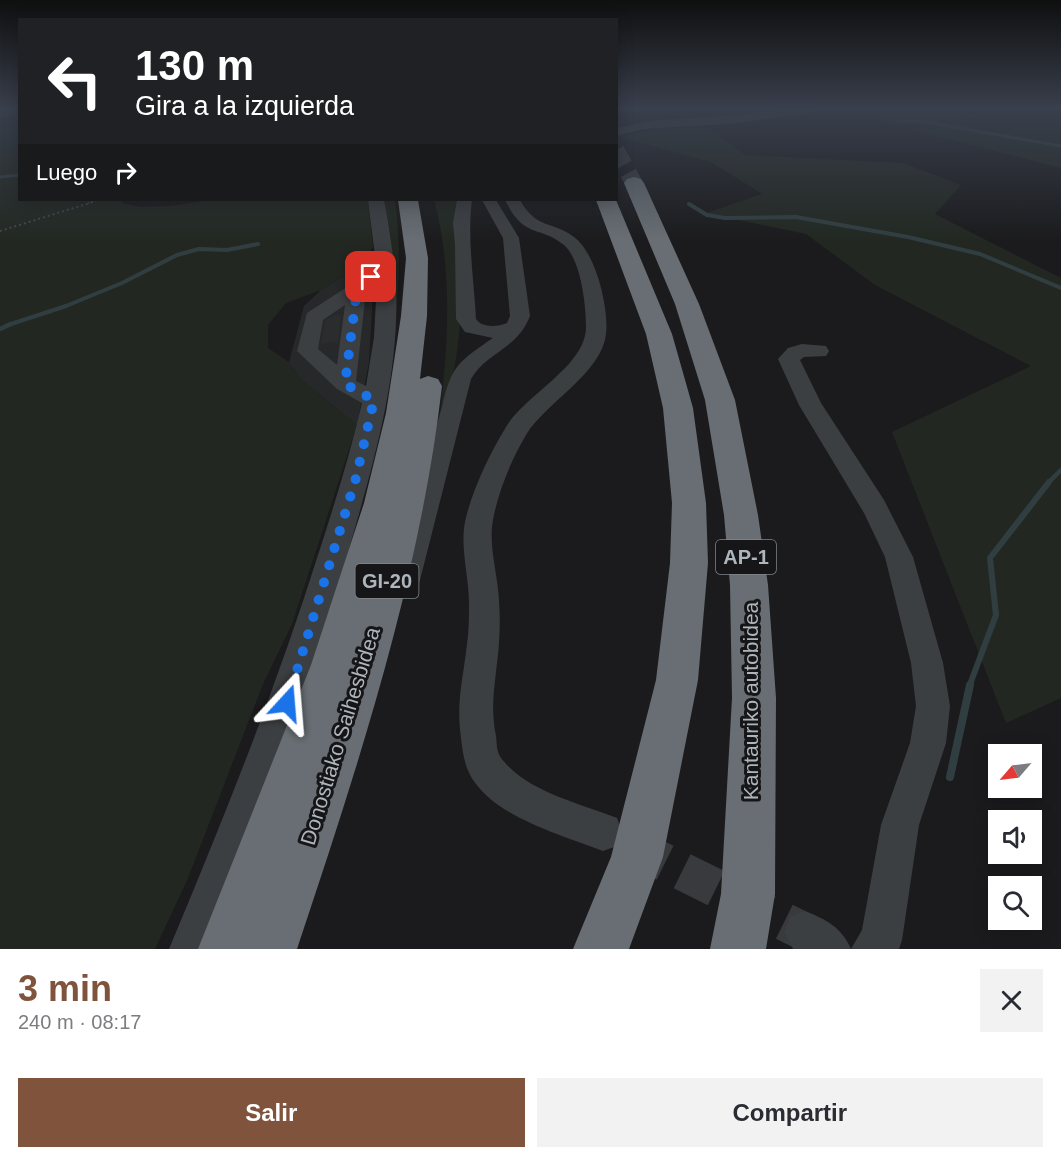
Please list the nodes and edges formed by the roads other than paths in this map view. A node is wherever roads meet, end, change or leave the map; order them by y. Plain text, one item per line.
1 (620, 191) edge
2 (376, 201) edge
3 (408, 201) edge
4 (426, 201) edge
5 (464, 201) edge
6 (490, 201) edge
7 (513, 201) edge
8 (386, 265) junction
9 (357, 289) junction
10 (518, 327) junction
11 (819, 351) dead end
12 (345, 384) junction
13 (374, 400) junction
14 (603, 832) dead end
15 (298, 870) junction
16 (191, 949) edge
17 (226, 949) edge
18 (269, 949) edge
19 (601, 949) edge
20 (738, 949) edge
21 (873, 949) edge

1 - 19 highway, Kantauriko autobidea / AP-1
1 - 20 highway, Kantauriko autobidea / AP-1
2 - 8 street
3 - 17 highway, Donostiako Saihesbidea / GI-20
4 - 15 highway, Donostiako Saihesbidea / GI-20
5 - 10 street
6 - 10 street
7 - 14 street
8 - 9 street
8 - 13 street
9 - 12 street
9 - 12 street
10 - 15 street
11 - 21 street
12 - 13 street
13 - 16 street
15 - 18 highway, Donostiako Saihesbidea / GI-20

